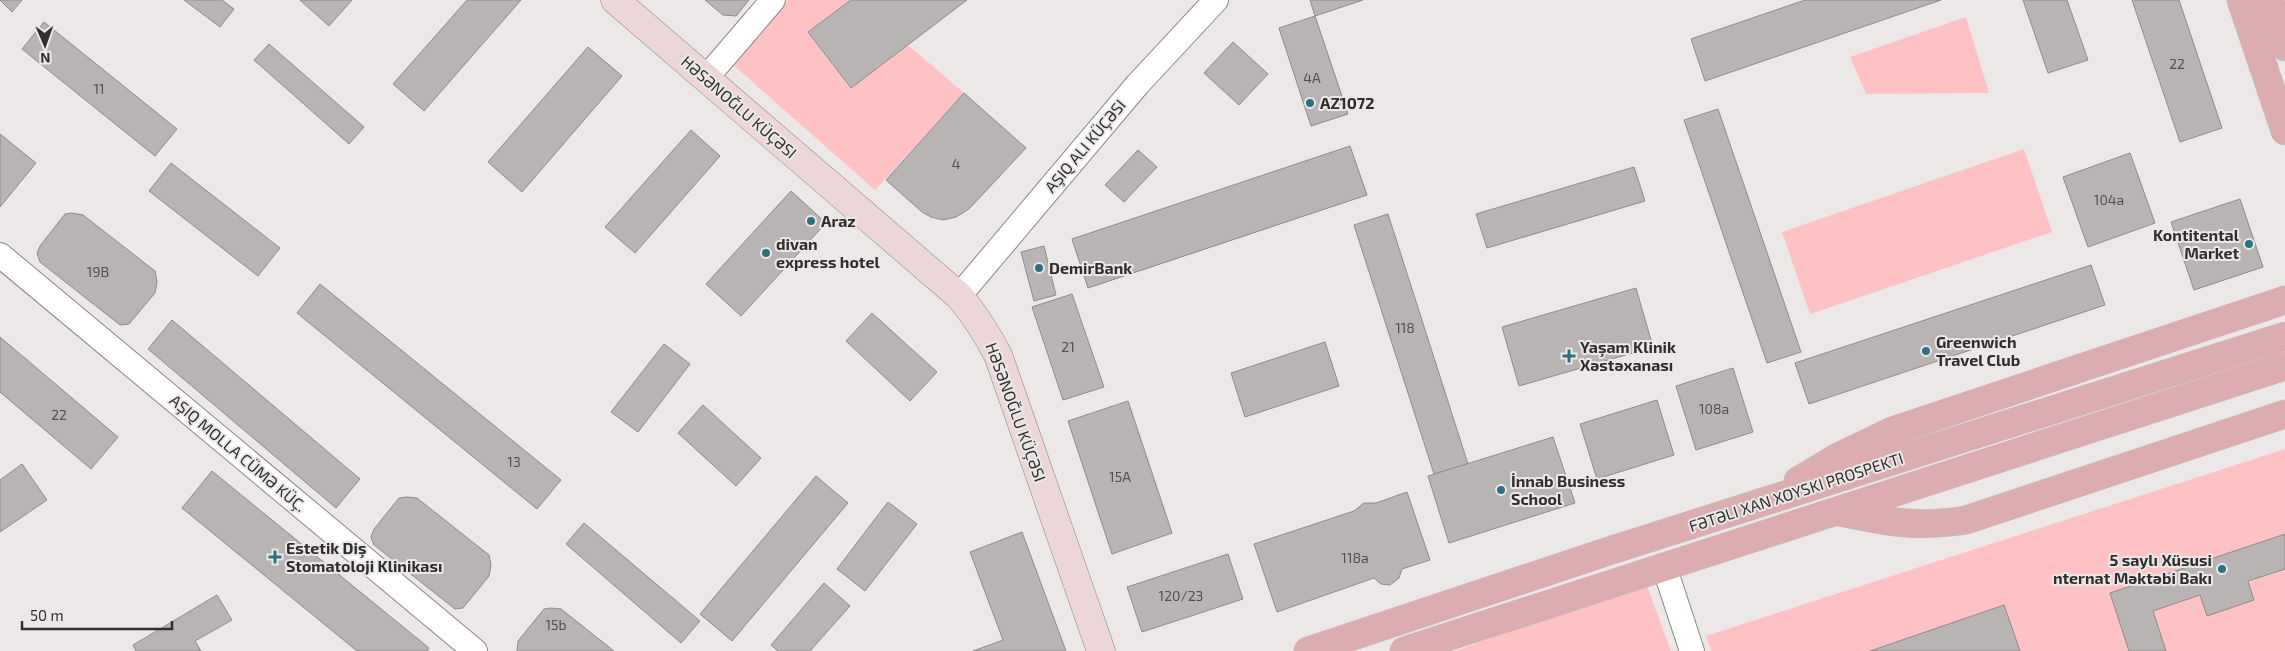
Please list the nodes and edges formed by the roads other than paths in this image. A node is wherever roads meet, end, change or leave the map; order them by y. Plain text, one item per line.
1 (615, 0) edge
2 (773, 0) edge
3 (1216, 0) edge
4 (2241, 0) edge
5 (2269, 0) edge
6 (2285, 46) edge
7 (706, 78) junction
8 (2285, 131) edge
9 (0, 255) edge
10 (959, 296) junction
11 (2283, 299) edge
12 (2285, 336) edge
13 (2285, 366) edge
14 (2285, 414) edge
15 (1766, 502) junction
16 (1838, 511) junction
17 (1664, 566) junction
18 (475, 651) edge
19 (1101, 651) edge
20 (1308, 651) edge
21 (1404, 651) edge
22 (1692, 651) edge

1 - 7 street, HƏSƏNOĞLU KÜÇƏSI
2 - 7 street
3 - 10 street
4 - 8 main road
5 - 6 main road
7 - 10 street, HƏSƏNOĞLU KÜÇƏSI
9 - 18 street
10 - 19 street, HƏSƏNOĞLU KÜÇƏSI
11 - 15 main road
12 - 15 main road, FƏTƏLI XAN XOYSKI PROSPEKTI
13 - 16 main road, FƏTƏLI XAN XOYSKI PROSPEKTI
14 - 16 main road
15 - 20 main road, FƏTƏLI XAN XOYSKI PROSPEKTI
16 - 17 main road, FƏTƏLI XAN XOYSKI PROSPEKTI
17 - 21 main road, FƏTƏLI XAN XOYSKI PROSPEKTI
17 - 22 street

